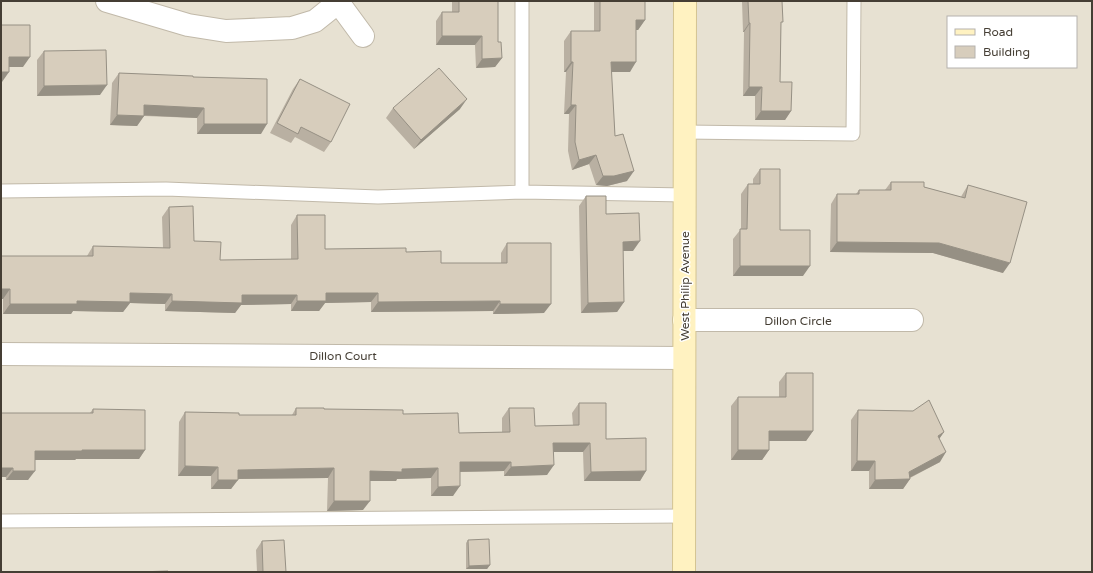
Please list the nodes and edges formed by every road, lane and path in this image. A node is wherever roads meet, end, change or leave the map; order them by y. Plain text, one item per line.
1 (107, 1) edge
2 (522, 1) edge
3 (686, 1) edge
4 (854, 1) edge
5 (339, 2) edge
6 (363, 36) dead end
7 (685, 132) junction
8 (1, 192) edge
9 (522, 192) junction
10 (685, 195) junction
11 (684, 320) junction
12 (912, 320) dead end
13 (1, 354) edge
14 (684, 358) junction
15 (684, 516) junction
16 (1, 521) edge
17 (684, 572) edge

1 - 5 street
2 - 9 lane
3 - 7 street, West Philip Avenue
4 - 7 lane
5 - 6 street
7 - 10 street, West Philip Avenue
8 - 9 lane
9 - 10 lane
10 - 11 street, West Philip Avenue
11 - 12 street, Dillon Circle
11 - 14 street, West Philip Avenue
13 - 14 street, Dillon Court
14 - 15 street, West Philip Avenue
15 - 16 lane
15 - 17 street, West Philip Avenue

